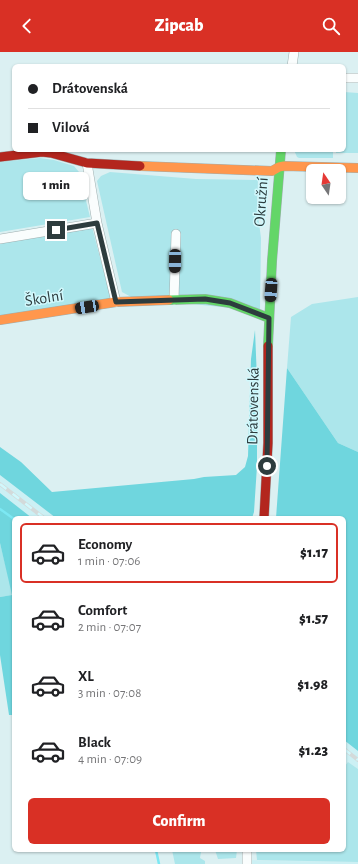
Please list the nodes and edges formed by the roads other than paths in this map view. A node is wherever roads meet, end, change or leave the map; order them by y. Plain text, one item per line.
1 (294, 52) edge
2 (292, 64) edge
3 (346, 78) edge
4 (358, 78) edge
5 (281, 152) edge
6 (0, 156) edge
7 (87, 163) junction
8 (279, 167) junction
9 (358, 168) edge
10 (97, 223) junction
11 (176, 234) dead end
12 (0, 239) edge
13 (174, 300) junction
14 (116, 302) junction
15 (269, 318) junction
16 (0, 320) edge
17 (264, 516) edge
18 (247, 852) edge
19 (248, 864) edge

1 - 2 street
3 - 4 street
5 - 8 street
6 - 7 street
7 - 8 street
7 - 10 street
8 - 9 street, Okružní
8 - 15 street, Okružní
10 - 12 street
10 - 14 street
11 - 13 street
13 - 14 street, Školní
13 - 15 street, Školní
14 - 16 street, Školní
15 - 17 street, Drátovenská
18 - 19 street

